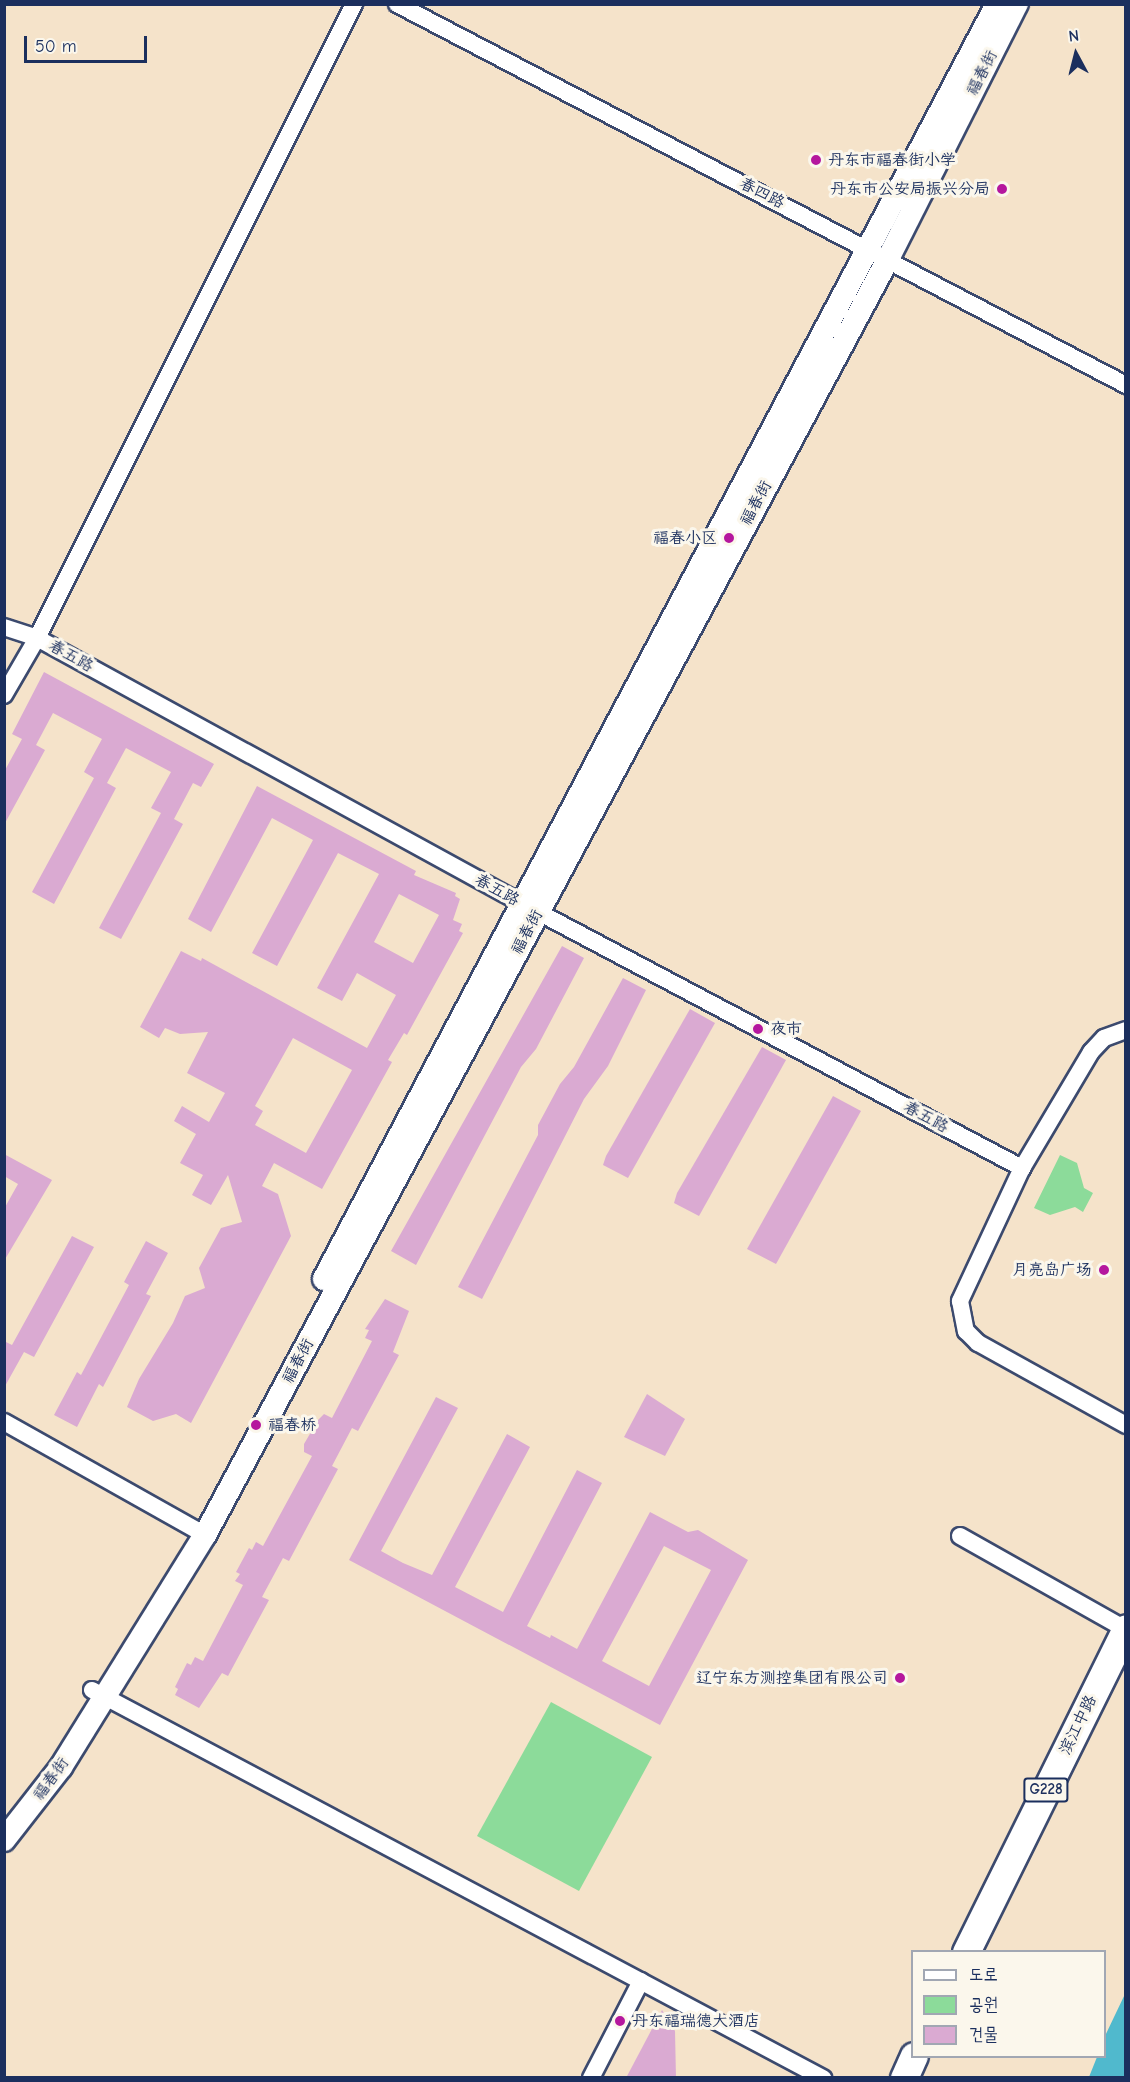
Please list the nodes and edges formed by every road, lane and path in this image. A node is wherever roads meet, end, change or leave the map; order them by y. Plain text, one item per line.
1 (354, 4) edge
2 (397, 4) edge
3 (997, 4) edge
4 (1017, 4) edge
5 (868, 248) junction
6 (888, 259) junction
7 (1125, 385) edge
8 (4, 627) edge
9 (37, 638) junction
10 (4, 695) edge
11 (530, 908) junction
12 (1125, 1030) edge
13 (1022, 1168) junction
14 (4, 1422) edge
15 (1125, 1425) edge
16 (199, 1532) junction
17 (960, 1536) dead end
18 (1125, 1629) edge
19 (99, 1694) junction
20 (4, 1817) edge
21 (4, 1840) edge
22 (967, 1950) edge
23 (641, 1981) junction
24 (913, 2058) edge
25 (813, 2075) edge
26 (591, 2078) edge
27 (904, 2078) edge

1 - 9 street
2 - 5 street, 春四路
3 - 5 main road, 福春街
4 - 6 main road, 福春街
5 - 6 street, 春四路
5 - 11 main road, 福春街
6 - 7 street, 春四路
6 - 11 main road, 福春街
8 - 9 street, 春五路
9 - 10 street
9 - 11 street, 春五路
11 - 13 street, 春五路
11 - 16 main road, 福春街
12 - 13 street
13 - 15 street
14 - 16 street
16 - 19 main road, 福春街
17 - 18 street
18 - 22 highway, 滨江中路 / G228
19 - 20 main road, 福春街
19 - 21 main road, 福春街
19 - 23 street
23 - 25 street
23 - 26 street
24 - 27 highway

